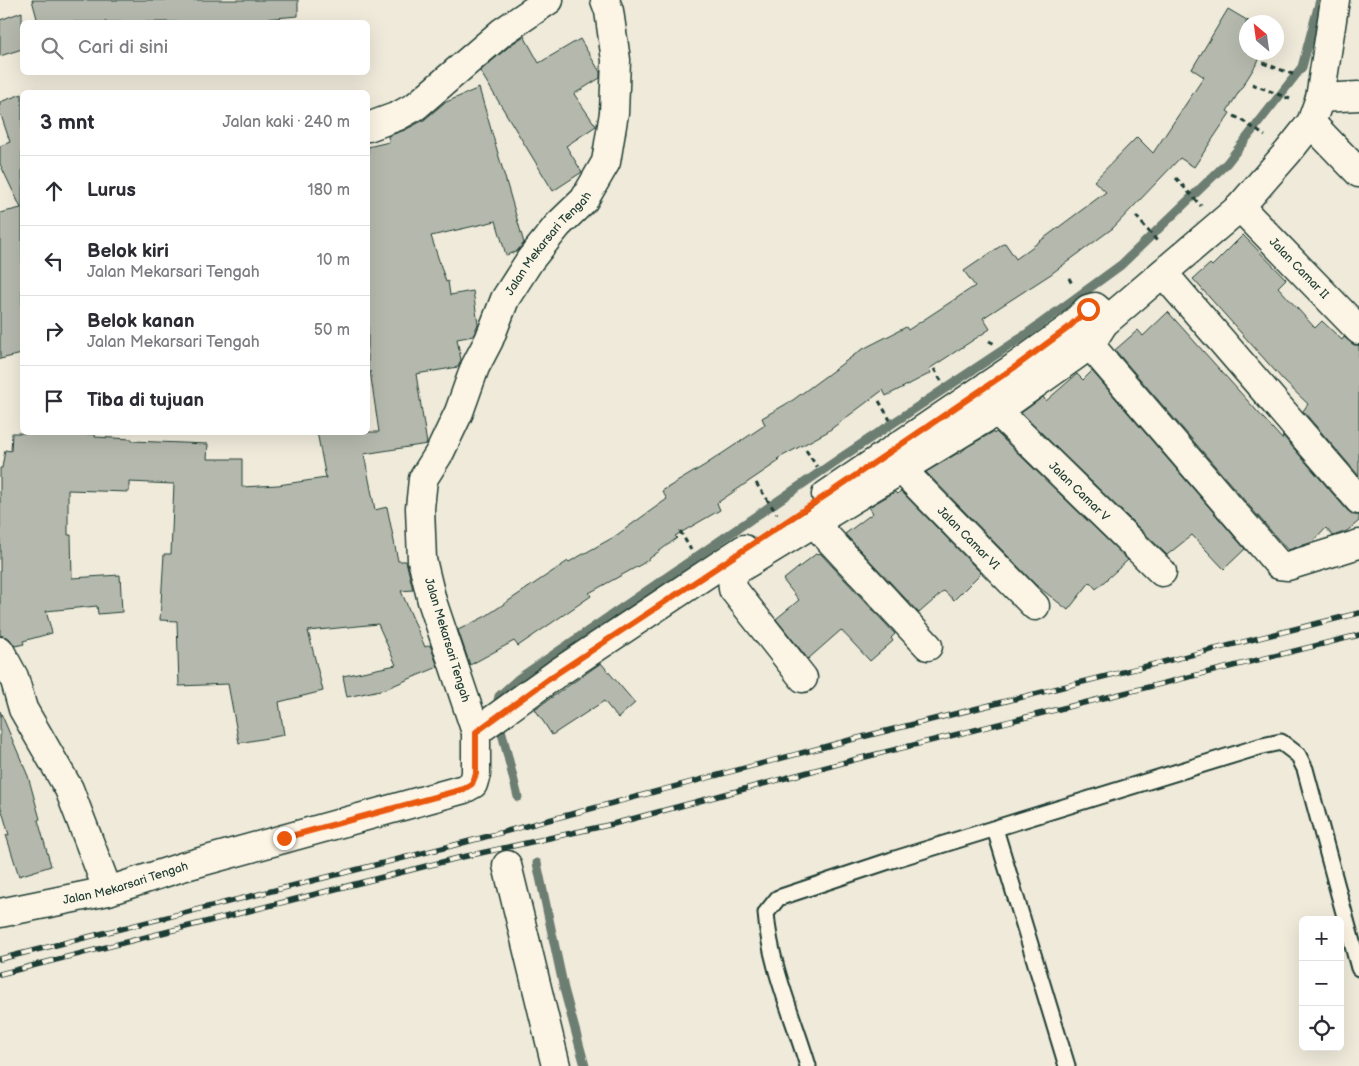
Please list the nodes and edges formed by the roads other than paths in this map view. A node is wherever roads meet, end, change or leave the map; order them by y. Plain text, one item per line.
1 (549, 0) edge
2 (605, 0) edge
3 (1335, 0) edge
4 (1359, 96) edge
5 (1316, 110) junction
6 (370, 125) edge
7 (1359, 173) edge
8 (1240, 206) junction
9 (1163, 273) junction
10 (1104, 323) junction
11 (1359, 330) edge
12 (1090, 345) junction
13 (997, 411) junction
14 (902, 470) junction
15 (1359, 500) edge
16 (814, 523) junction
17 (1359, 544) edge
18 (1162, 572) dead end
19 (1035, 606) dead end
20 (928, 646) dead end
21 (0, 651) edge
22 (803, 678) dead end
23 (482, 729) junction
24 (995, 829) junction
25 (507, 865) dead end
26 (108, 891) junction
27 (0, 914) edge
28 (1359, 968) edge
29 (556, 1066) edge
30 (808, 1066) edge
31 (1067, 1066) edge

1 - 6 street
2 - 23 street, Jalan Mekarsari Tengah
3 - 5 street
4 - 5 street
5 - 7 street
5 - 8 street
8 - 9 street
8 - 11 street, Jalan Camar II
9 - 10 street
9 - 15 street
10 - 12 street
10 - 23 street
12 - 13 street
12 - 17 street
13 - 14 street
13 - 18 street, Jalan Camar V
14 - 16 street
14 - 19 street, Jalan Camar VI
16 - 20 street
16 - 22 street
21 - 26 street
23 - 26 street, Jalan Mekarsari Tengah
24 - 28 lane
24 - 30 lane
24 - 31 lane
25 - 29 street
26 - 27 street, Jalan Mekarsari Tengah

